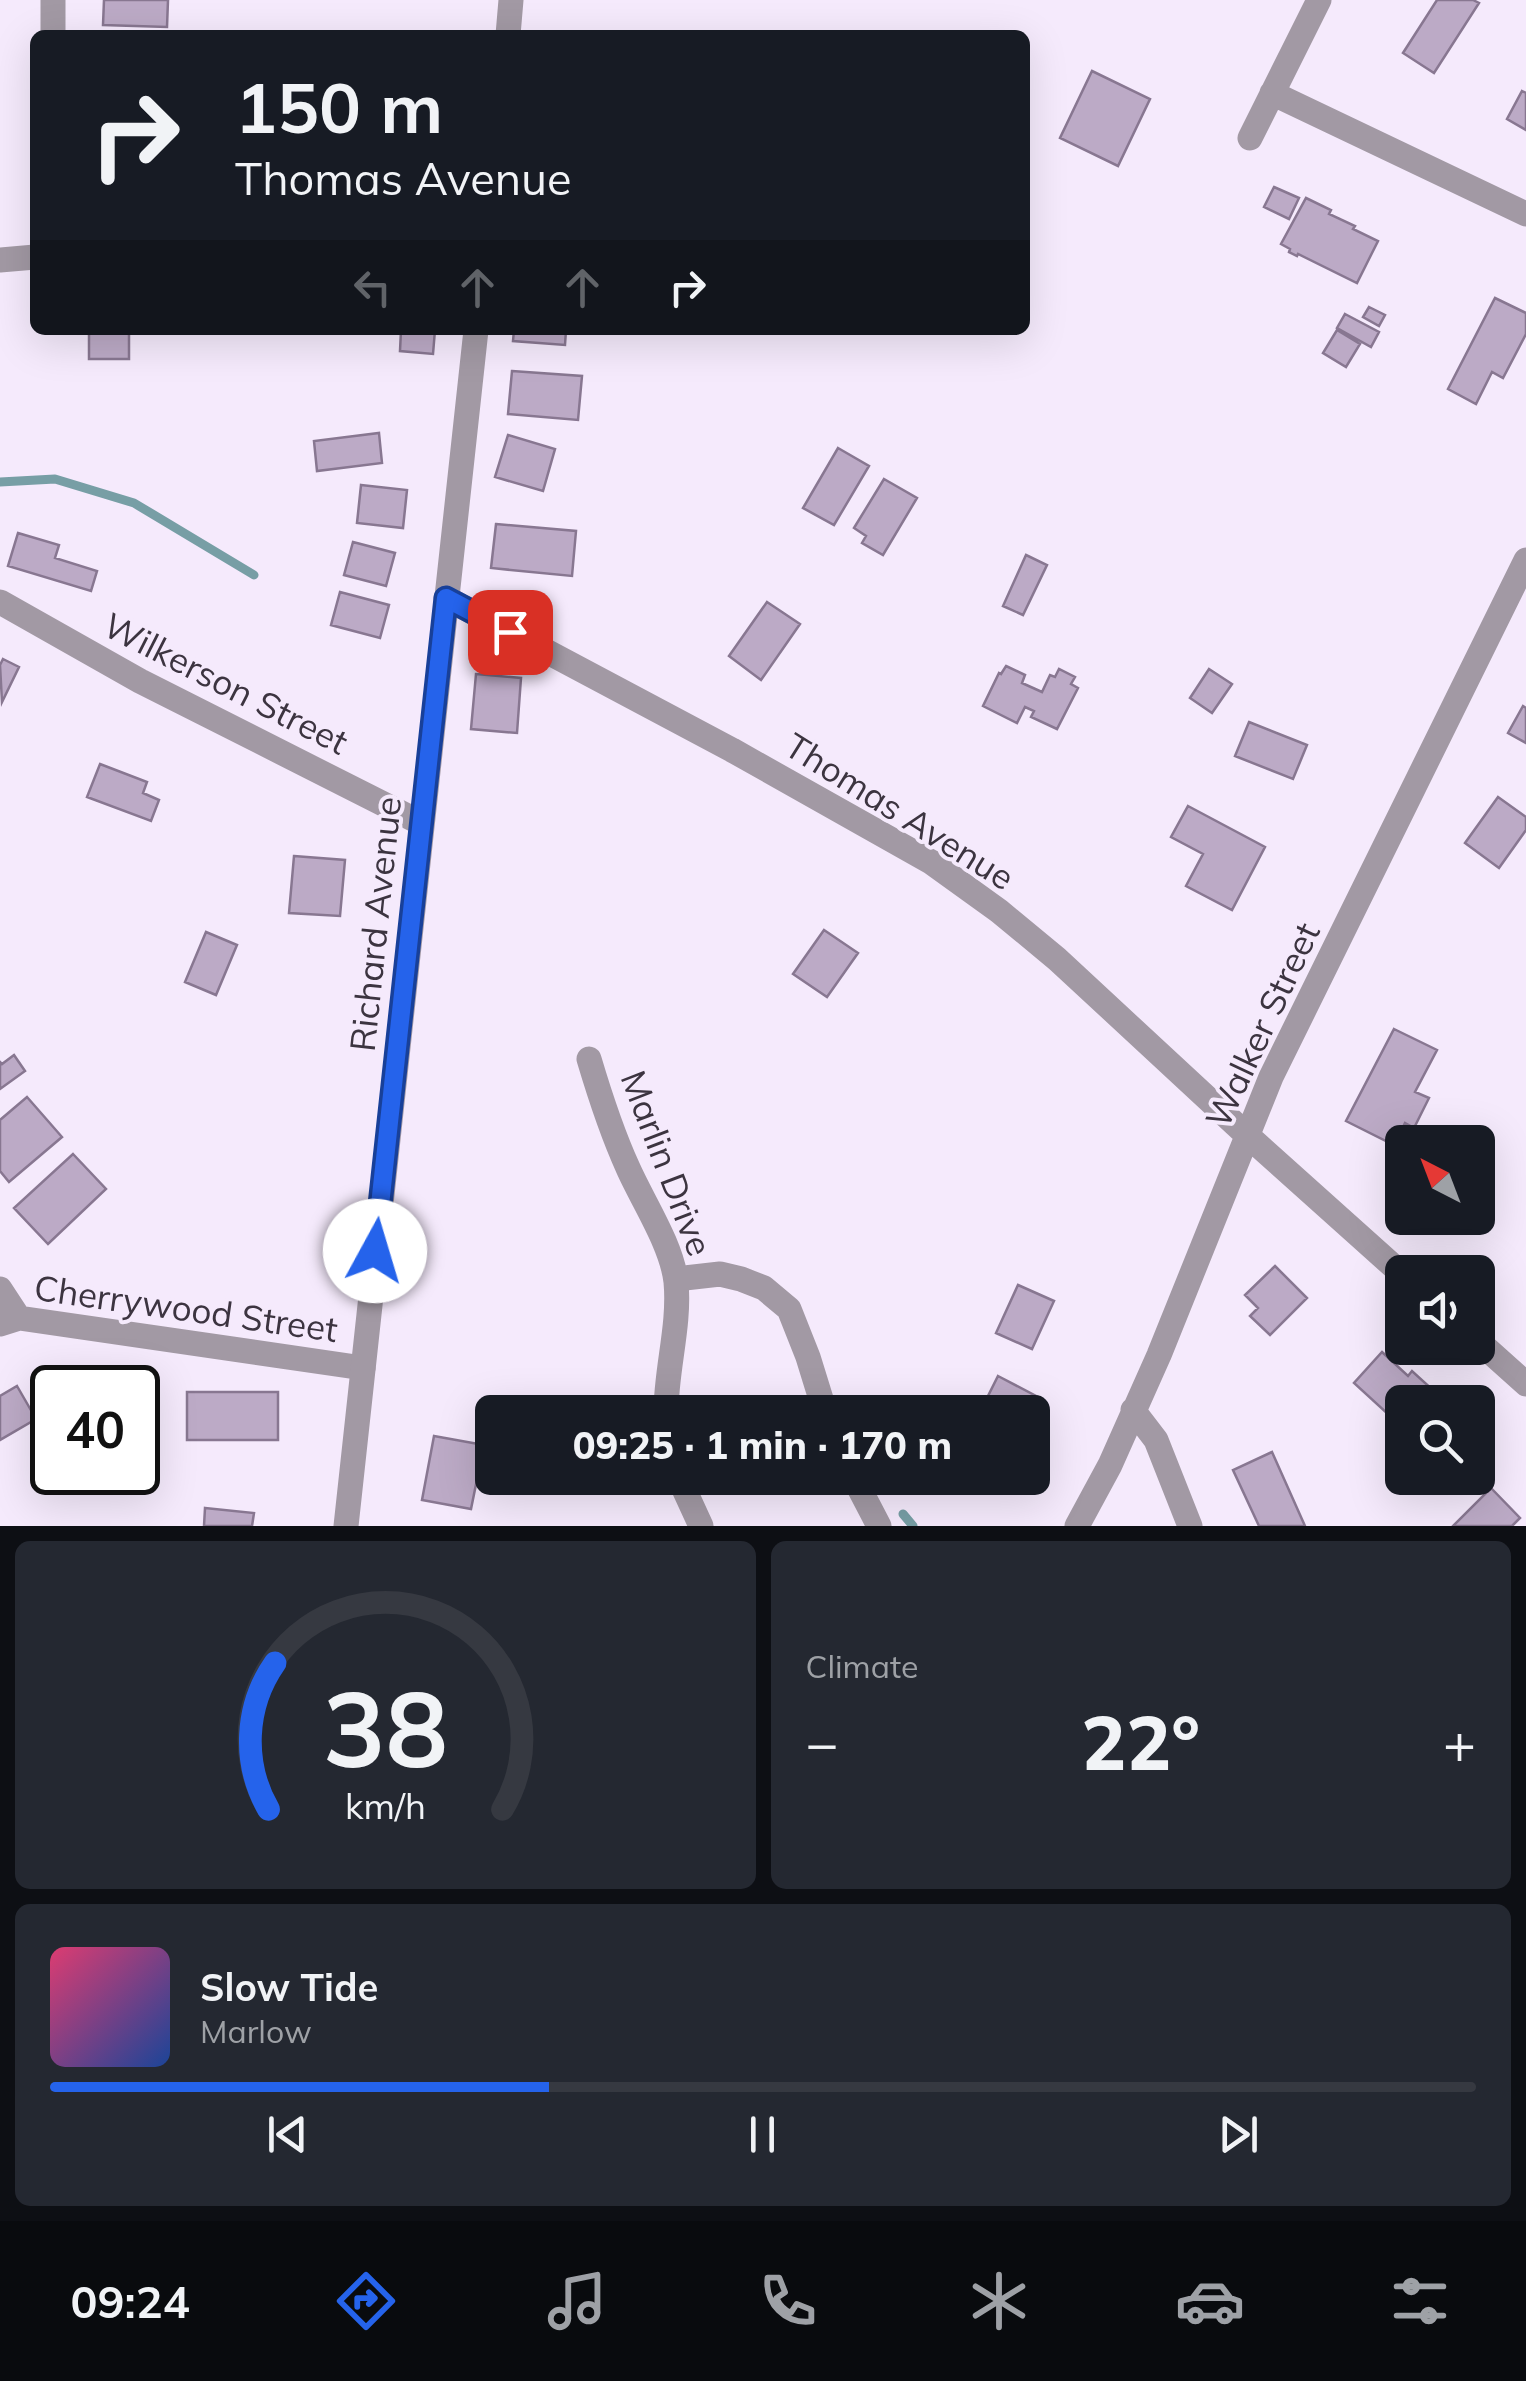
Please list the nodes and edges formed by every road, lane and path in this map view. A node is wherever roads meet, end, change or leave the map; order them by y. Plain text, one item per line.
1 (53, 0) edge
2 (512, 0) edge
3 (1319, 0) edge
4 (53, 30) edge
5 (509, 30) edge
6 (1272, 93) junction
7 (1250, 138) dead end
8 (1526, 214) edge
9 (30, 257) edge
10 (0, 260) edge
11 (475, 335) edge
12 (1526, 560) edge
13 (446, 598) junction
14 (0, 602) edge
15 (422, 823) junction
16 (589, 1059) dead end
17 (1248, 1136) junction
18 (1385, 1259) edge
19 (676, 1279) junction
20 (0, 1288) edge
21 (10, 1321) edge
22 (1495, 1356) edge
23 (363, 1368) junction
24 (1526, 1384) edge
25 (666, 1395) edge
26 (820, 1395) edge
27 (1133, 1410) junction
28 (687, 1495) edge
29 (863, 1495) edge
30 (346, 1526) edge
31 (701, 1526) edge
32 (879, 1526) edge
33 (1077, 1526) edge
34 (1190, 1526) edge

1 - 4 street
2 - 5 street
3 - 6 street
6 - 7 street
6 - 8 street
9 - 10 street
11 - 13 street, Richard Avenue
12 - 17 street, Walker Street
13 - 15 street, Richard Avenue
13 - 17 street, Thomas Avenue
14 - 15 street, Wilkerson Street
15 - 23 street, Richard Avenue
16 - 19 street, Marlin Drive
17 - 18 street, Thomas Avenue
17 - 27 street, Walker Street
19 - 25 street, Marlin Drive
19 - 26 street
20 - 21 street
21 - 23 street, Cherrywood Street
22 - 24 street
23 - 30 street, Richard Avenue
27 - 33 street, Walker Street
27 - 34 street
28 - 31 street
29 - 32 street

